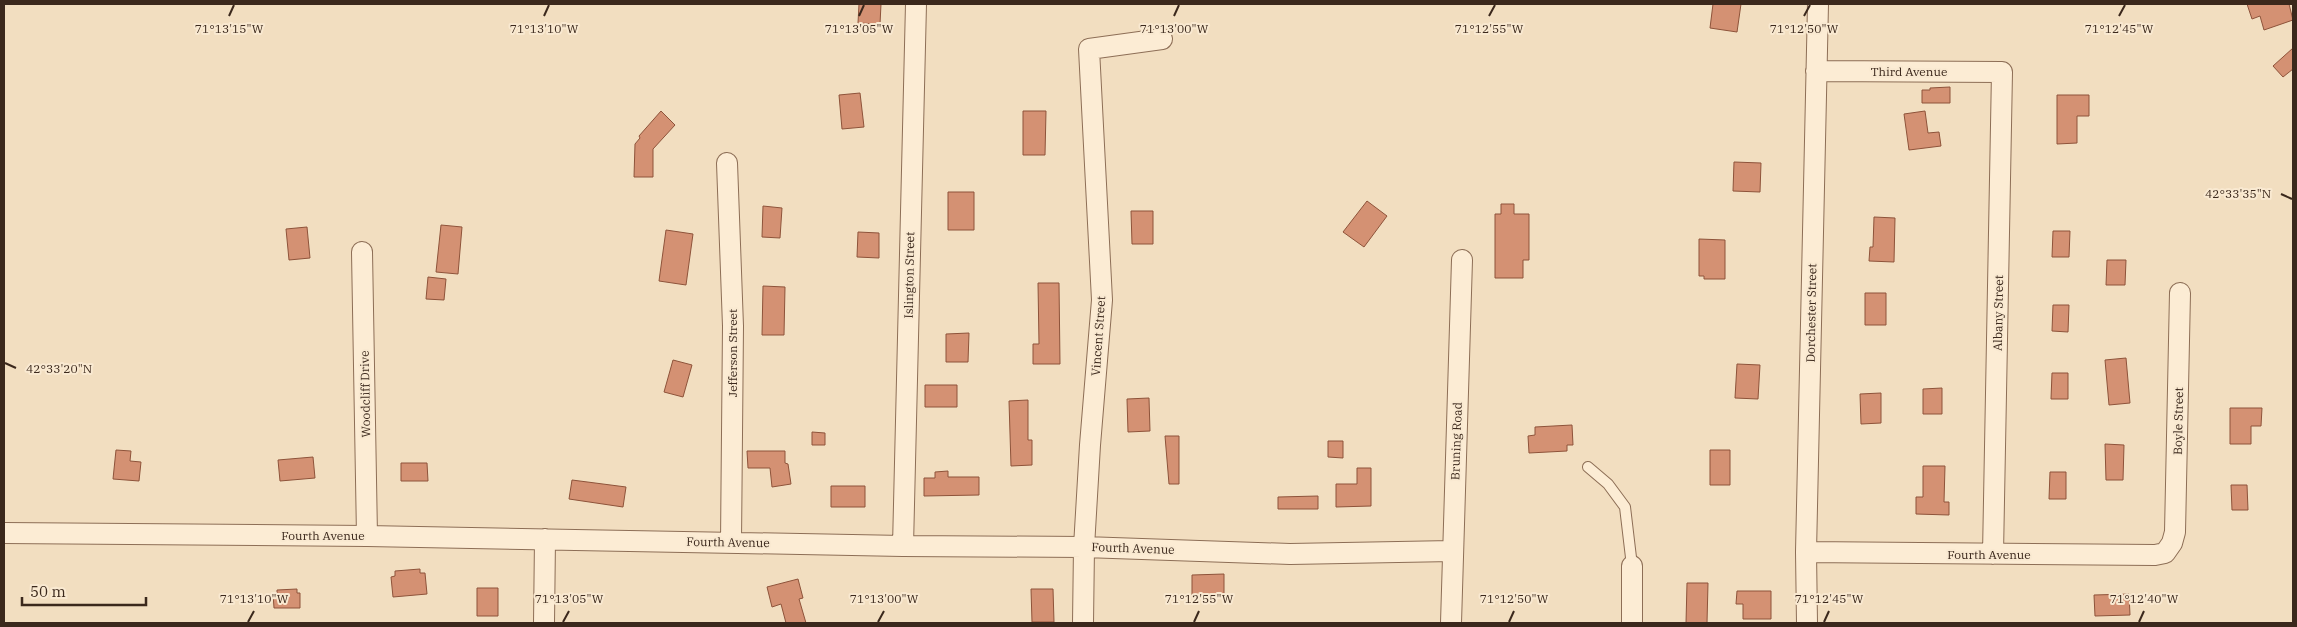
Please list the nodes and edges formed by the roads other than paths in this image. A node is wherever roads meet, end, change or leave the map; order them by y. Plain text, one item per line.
1 (916, 4) edge
2 (1818, 4) edge
3 (1162, 39) dead end
4 (1816, 71) junction
5 (2002, 72) joint
6 (727, 163) dead end
7 (362, 252) dead end
8 (1462, 260) dead end
9 (2180, 293) dead end
10 (1588, 467) dead end
11 (4, 533) edge
12 (367, 536) junction
13 (545, 538) junction
14 (730, 542) junction
15 (903, 546) junction
16 (1084, 546) junction
17 (2169, 549) joint
18 (1452, 551) junction
19 (1806, 552) junction
20 (1993, 554) junction
21 (1632, 566) joint
22 (544, 623) edge
23 (1083, 623) edge
24 (1451, 623) edge
25 (1632, 623) edge
26 (1807, 623) edge

1 - 15 street, Islington Street
2 - 4 street, Dorchester Street
3 - 16 street, Vincent Street
4 - 5 street, Third Avenue
4 - 19 street, Dorchester Street
5 - 20 street, Albany Street
6 - 14 street, Jefferson Street
7 - 12 street, Woodcliff Drive
8 - 18 street, Bruning Road
9 - 17 street, Boyle Street
10 - 21 lane
11 - 12 street, Fourth Avenue
12 - 13 street, Fourth Avenue
13 - 14 street, Fourth Avenue
13 - 22 street
14 - 15 street, Fourth Avenue
15 - 16 street, Fourth Avenue
16 - 18 street, Fourth Avenue
16 - 23 street, Vincent Street
17 - 20 street, Fourth Avenue
18 - 24 street, Bruning Road
19 - 20 street, Fourth Avenue
19 - 26 street, Dorchester Street
21 - 25 street

